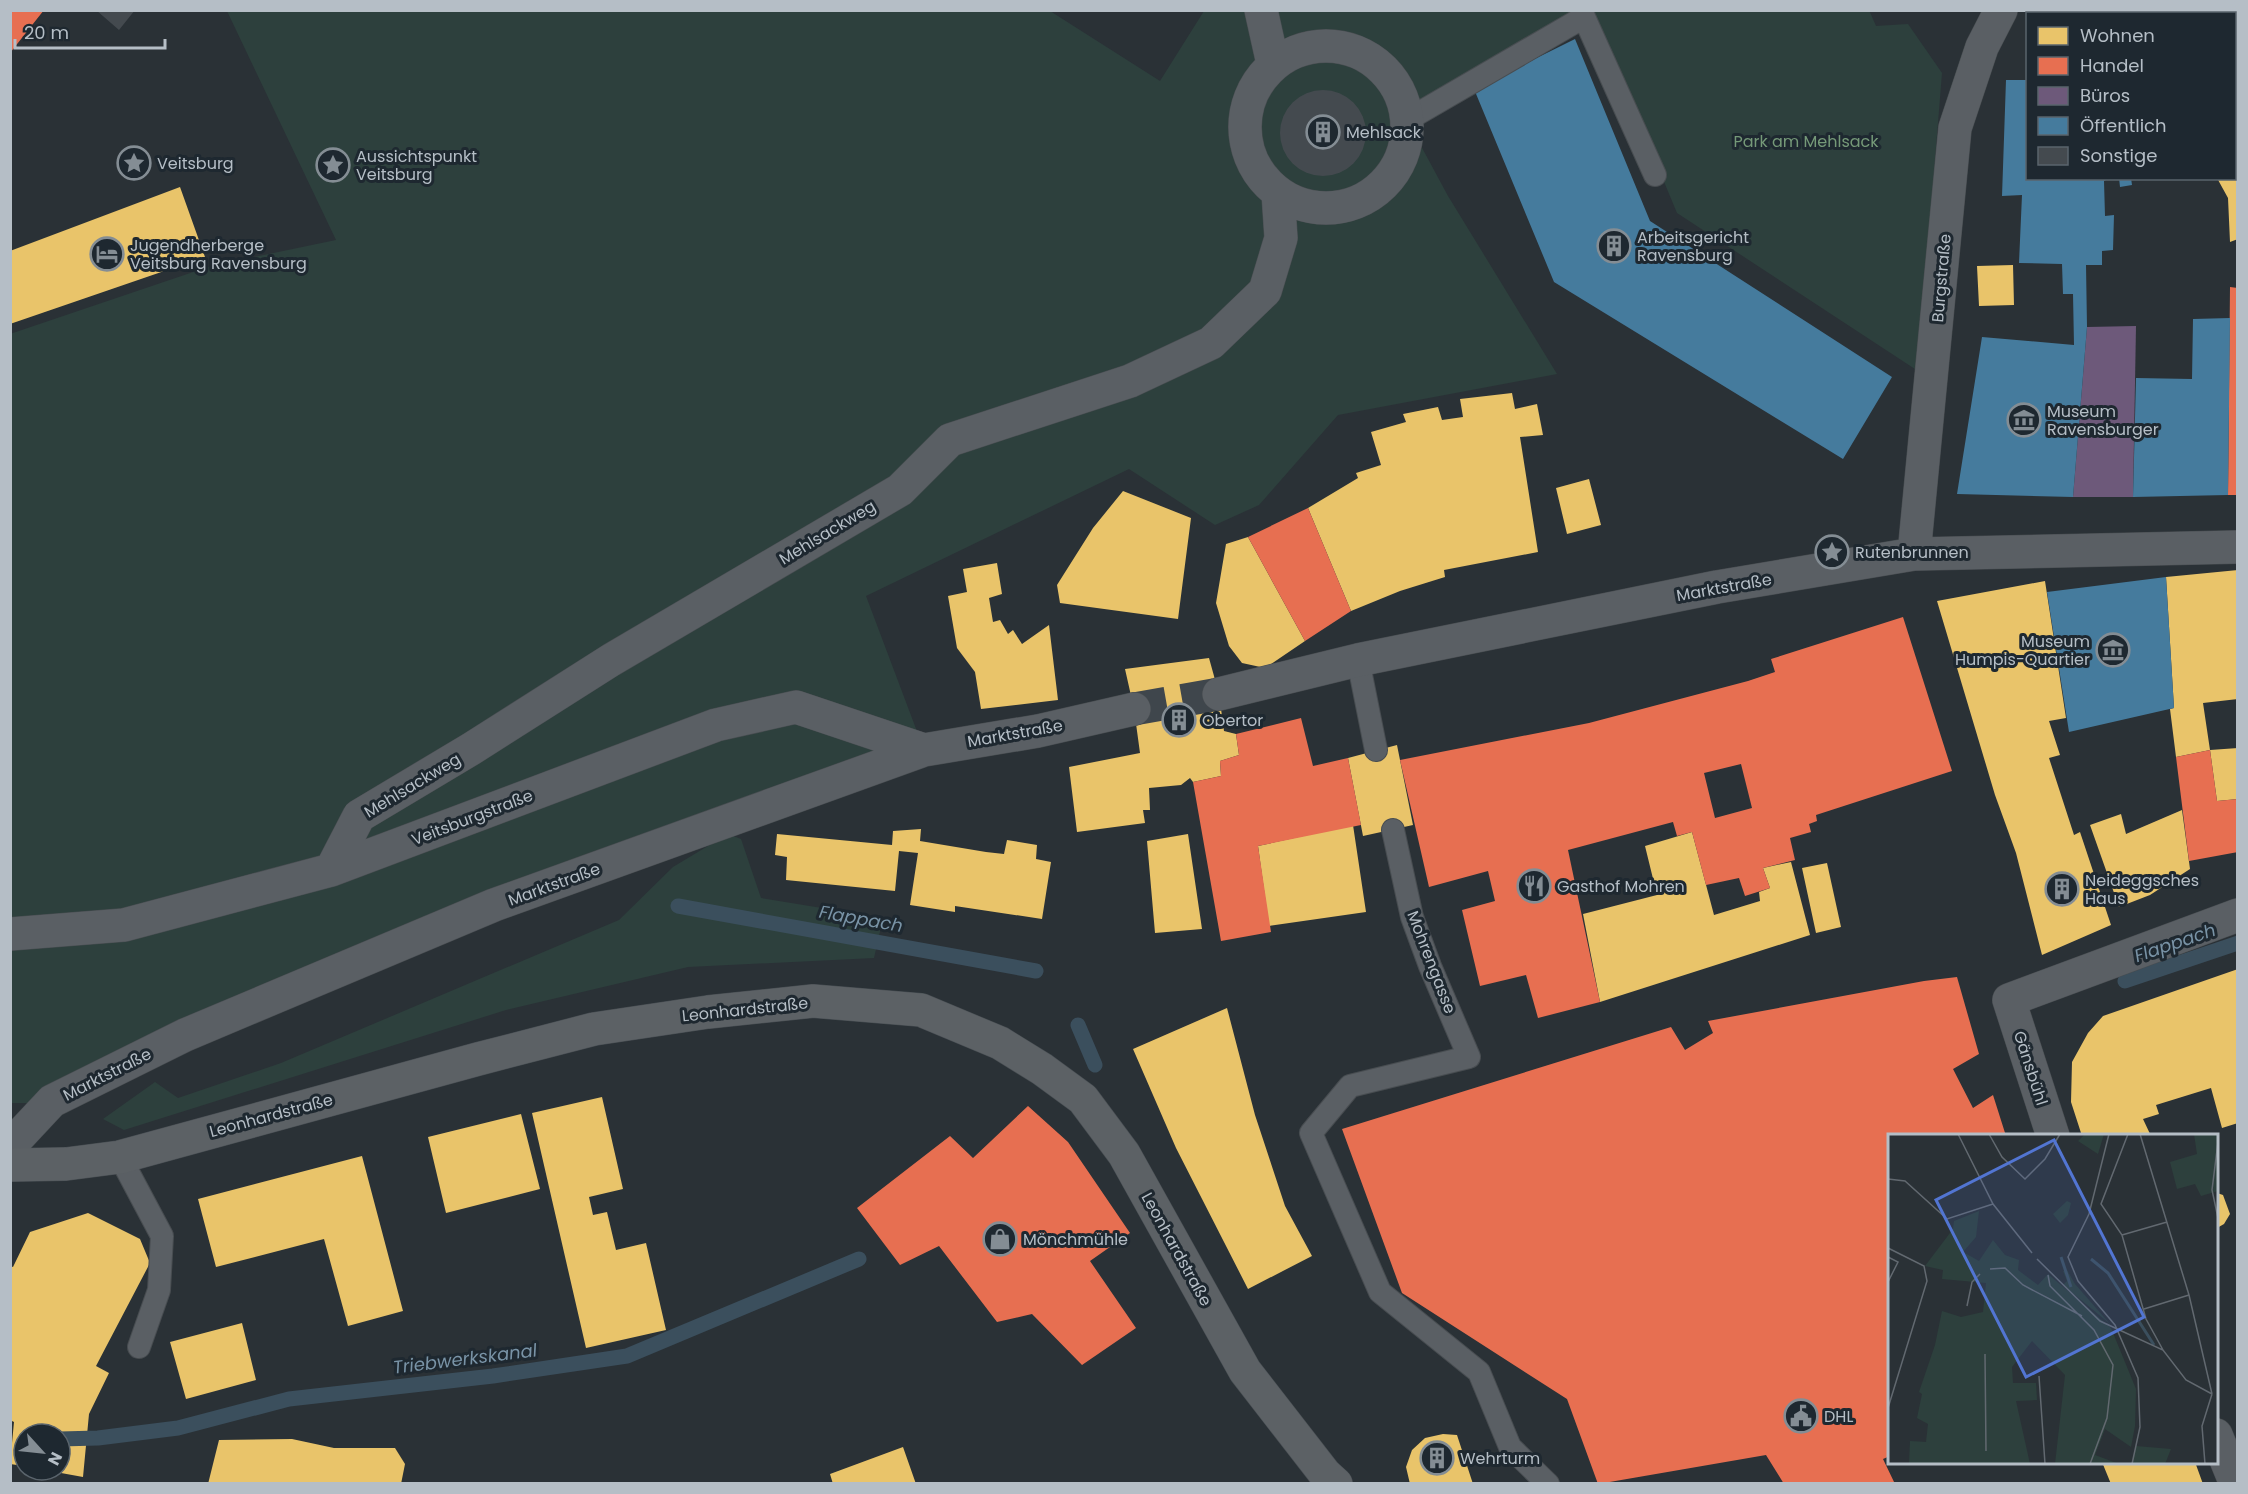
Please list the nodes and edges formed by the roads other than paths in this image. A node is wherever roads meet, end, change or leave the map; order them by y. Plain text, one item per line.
1 (1262, 10) edge
2 (2001, 10) edge
3 (1273, 64) junction
4 (1407, 120) junction
5 (1655, 175) dead end
6 (1278, 193) junction
7 (2238, 547) edge
8 (1914, 554) junction
9 (1358, 660) junction
10 (1219, 693) tunnel mouth
11 (1134, 709) tunnel mouth
12 (924, 750) junction
13 (1376, 750) dead end
14 (1393, 830) dead end
15 (331, 870) junction
16 (2238, 915) edge
17 (10, 934) edge
18 (2052, 1134) edge
19 (10, 1146) edge
20 (120, 1157) junction
21 (10, 1166) edge
22 (139, 1347) dead end
23 (2218, 1438) edge
24 (1336, 1484) edge
25 (1548, 1484) edge
26 (2236, 1484) edge

1 - 3 street
2 - 8 street, Burgstraße
3 - 4 street
3 - 6 street
4 - 5 lane
4 - 6 street
6 - 15 street, Mehlsackweg
7 - 8 street, Marktstraße
8 - 9 street, Marktstraße
9 - 10 street, Marktstraße
9 - 13 lane
11 - 12 street, Marktstraße
12 - 15 street, Veitsburgstraße
12 - 19 street, Marktstraße
14 - 25 lane, Mohrengasse
15 - 17 street, Veitsburgstraße
16 - 18 street, Gänsbühl
20 - 21 main road, Leonhardstraße
20 - 22 lane
20 - 24 main road, Leonhardstraße
23 - 26 street

